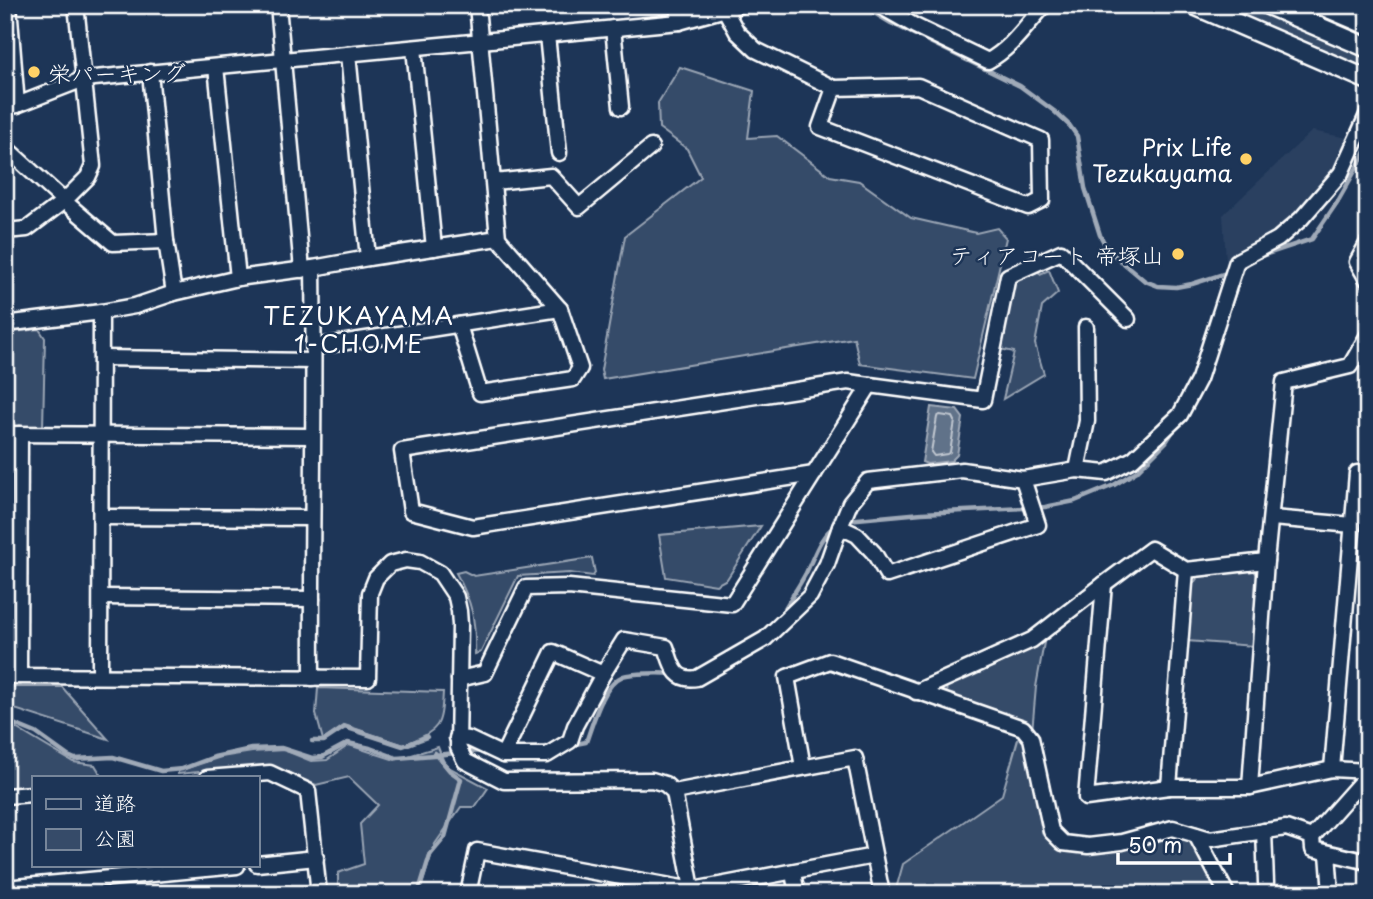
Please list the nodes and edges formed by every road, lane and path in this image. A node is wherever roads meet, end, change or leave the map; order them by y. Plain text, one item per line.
1 (9, 5) edge
2 (76, 5) edge
3 (278, 5) edge
4 (477, 5) edge
5 (678, 5) edge
6 (878, 5) edge
7 (1045, 5) edge
8 (1194, 5) edge
9 (1268, 5) edge
10 (1321, 5) edge
11 (732, 7) edge
12 (1032, 11) edge
13 (680, 22) junction
14 (1368, 25) edge
15 (613, 28) junction
16 (547, 35) junction
17 (481, 41) junction
18 (414, 48) junction
19 (1368, 48) edge
20 (348, 54) junction
21 (284, 61) junction
22 (216, 67) junction
23 (150, 72) junction
24 (84, 79) junction
25 (1368, 80) edge
26 (834, 88) junction
27 (11, 106) edge
28 (621, 107) dead end
29 (1368, 113) edge
30 (5, 147) edge
31 (651, 147) dead end
32 (559, 153) dead end
33 (494, 182) junction
34 (64, 201) junction
35 (5, 231) edge
36 (498, 238) junction
37 (166, 241) junction
38 (1368, 242) edge
39 (434, 248) junction
40 (368, 258) junction
41 (308, 269) junction
42 (238, 278) junction
43 (1368, 281) edge
44 (174, 293) junction
45 (560, 309) junction
46 (101, 312) junction
47 (1128, 319) dead end
48 (5, 324) edge
49 (459, 326) junction
50 (1086, 327) dead end
51 (1368, 335) edge
52 (314, 354) junction
53 (102, 358) junction
54 (870, 385) junction
55 (13, 434) edge
56 (100, 435) junction
57 (313, 436) junction
58 (1077, 470) junction
59 (1357, 473) dead end
60 (814, 474) junction
61 (1023, 479) junction
62 (101, 517) junction
63 (312, 518) junction
64 (1272, 518) junction
65 (1353, 525) junction
66 (840, 527) junction
67 (1266, 561) junction
68 (1186, 570) junction
69 (1104, 584) junction
70 (101, 597) junction
71 (312, 599) junction
72 (603, 674) junction
73 (12, 676) edge
74 (100, 676) junction
75 (312, 678) junction
76 (459, 679) junction
77 (916, 692) junction
78 (457, 742) junction
79 (503, 755) junction
80 (803, 767) junction
81 (1332, 769) junction
82 (1368, 772) edge
83 (232, 776) edge
84 (1169, 787) junction
85 (1250, 787) junction
86 (674, 792) junction
87 (32, 794) edge
88 (5, 796) edge
89 (1264, 831) junction
90 (1196, 835) junction
91 (1312, 837) junction
92 (1328, 853) junction
93 (874, 856) junction
94 (316, 858) junction
95 (1368, 862) edge
96 (259, 864) edge
97 (215, 867) edge
98 (171, 869) edge
99 (793, 873) junction
100 (1266, 883) dead end
101 (5, 888) edge
102 (52, 889) edge
103 (693, 892) edge
104 (319, 894) edge
105 (468, 894) edge
106 (797, 894) edge
107 (882, 894) edge
108 (1227, 894) edge
109 (1331, 894) edge

1 - 27 street
2 - 24 street
3 - 21 street
4 - 17 street
5 - 13 street
6 - 12 street
7 - 12 street
8 - 25 main road
9 - 19 main road
10 - 14 main road
11 - 13 street
11 - 26 street
13 - 15 street
15 - 16 street
15 - 28 street
16 - 17 street
16 - 32 street
17 - 18 street
17 - 33 street
18 - 20 street
18 - 39 street
20 - 21 street
20 - 40 street
21 - 22 street
21 - 41 street
22 - 23 street
22 - 42 street
23 - 24 street
23 - 37 street
24 - 27 street
24 - 34 street
26 - 26 street
29 - 58 street
30 - 34 street
31 - 33 street
33 - 36 street
34 - 35 street
34 - 37 street
36 - 39 street
36 - 45 street
37 - 44 street
38 - 43 street
39 - 40 street
40 - 41 street
41 - 42 street
41 - 52 street
42 - 44 street
44 - 46 street
45 - 49 street
45 - 49 street
46 - 48 street
46 - 53 street
47 - 54 street
49 - 52 street
50 - 58 street
51 - 64 street
52 - 53 street
52 - 57 street
53 - 56 street
54 - 60 street
54 - 60 street
55 - 56 street
55 - 73 street
56 - 57 street
56 - 62 street
57 - 63 street
58 - 61 street
59 - 65 street
60 - 76 street
61 - 66 street
61 - 66 street
62 - 63 street
62 - 70 street
63 - 71 street
64 - 65 street
64 - 67 street
65 - 81 street
66 - 72 street
67 - 68 street
67 - 85 street
68 - 69 street
68 - 84 street
69 - 77 street
69 - 84 street
70 - 71 street
70 - 74 street
71 - 75 street
72 - 79 street
72 - 79 street
73 - 74 street
74 - 75 street
75 - 76 street
76 - 78 street
77 - 80 street
77 - 90 street
78 - 79 street
78 - 86 street
80 - 86 street
80 - 93 street
81 - 82 street
81 - 85 street
82 - 91 street
83 - 94 street
84 - 85 street
86 - 103 street
87 - 88 street
89 - 90 street
89 - 91 street
89 - 100 street
90 - 108 street
91 - 92 street
92 - 95 street
92 - 109 street
93 - 99 street
93 - 107 street
94 - 96 street
94 - 104 street
97 - 98 street
98 - 102 street
99 - 103 street
99 - 106 street
101 - 102 street
103 - 105 street

